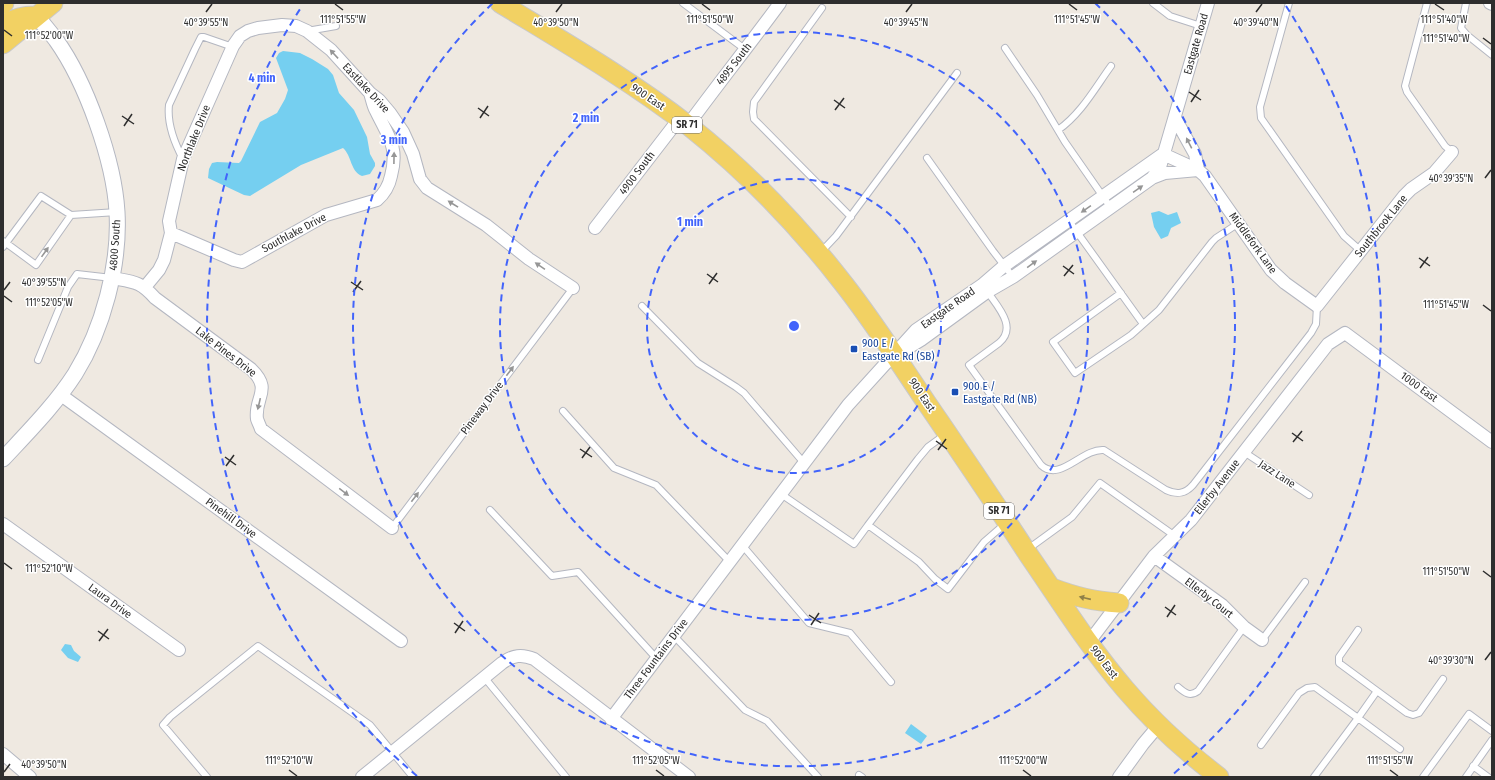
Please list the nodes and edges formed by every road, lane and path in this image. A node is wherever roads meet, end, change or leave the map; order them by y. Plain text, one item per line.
1 (52, 3) edge
2 (500, 3) edge
3 (683, 3) edge
4 (780, 3) edge
5 (1153, 3) edge
6 (1208, 3) edge
7 (1289, 3) edge
8 (1427, 3) edge
9 (1466, 3) edge
10 (822, 8) dead end
11 (38, 10) edge
12 (3, 25) edge
13 (336, 26) dead end
14 (1201, 26) junction
15 (308, 31) junction
16 (240, 36) joint
17 (3, 44) edge
18 (233, 47) junction
19 (1005, 48) dead end
20 (746, 50) junction
21 (1492, 55) edge
22 (1111, 66) dead end
23 (957, 73) dead end
24 (370, 93) junction
25 (1175, 118) junction
26 (683, 122) junction
27 (1058, 130) junction
28 (1452, 152) joint
29 (1164, 154) junction
30 (927, 158) dead end
31 (183, 159) junction
32 (1198, 170) junction
33 (1152, 178) junction
34 (1103, 197) junction
35 (1111, 208) junction
36 (117, 212) junction
37 (71, 215) junction
38 (850, 217) junction
39 (1069, 221) junction
40 (1239, 223) junction
41 (595, 228) dead end
42 (1077, 232) junction
43 (171, 233) junction
44 (4, 244) edge
45 (1361, 251) junction
46 (819, 254) junction
47 (1004, 266) junction
48 (1013, 277) junction
49 (112, 278) junction
50 (145, 287) junction
51 (572, 288) joint
52 (985, 288) junction
53 (1121, 293) junction
54 (642, 306) dead end
55 (1317, 306) junction
56 (1143, 324) junction
57 (1345, 333) joint
58 (894, 355) junction
59 (38, 360) dead end
60 (61, 395) junction
61 (563, 411) dead end
62 (948, 433) junction
63 (1492, 442) edge
64 (1244, 452) junction
65 (3, 459) edge
66 (804, 463) junction
67 (781, 494) junction
68 (1310, 495) dead end
69 (490, 510) dead end
70 (1007, 522) junction
71 (3, 524) edge
72 (868, 525) junction
73 (392, 528) joint
74 (1175, 536) junction
75 (742, 545) junction
76 (1026, 550) junction
77 (1154, 556) junction
78 (730, 562) junction
79 (1305, 582) dead end
80 (1052, 588) junction
81 (1119, 603) junction
82 (1244, 627) junction
83 (1358, 630) dead end
84 (674, 636) junction
85 (1262, 640) joint
86 (401, 641) dead end
87 (1089, 642) junction
88 (179, 650) dead end
89 (657, 659) junction
90 (484, 677) junction
91 (1443, 679) dead end
92 (891, 682) dead end
93 (1178, 688) dead end
94 (1377, 691) junction
95 (1358, 718) junction
96 (611, 719) junction
97 (1159, 725) junction
98 (1492, 731) edge
99 (1492, 740) edge
100 (1261, 745) dead end
101 (1400, 749) dead end
102 (393, 752) junction
103 (3, 754) edge
104 (1473, 766) junction
105 (30, 777) edge
106 (207, 777) edge
107 (362, 777) edge
108 (413, 777) edge
109 (566, 777) edge
110 (689, 777) edge
111 (818, 777) edge
112 (1119, 777) edge
113 (1219, 777) edge
114 (1314, 777) edge
115 (1423, 777) edge
116 (1466, 777) edge
117 (1488, 777) edge

1 - 11 main road
2 - 26 main road, 900 East / SR 71
3 - 20 lane
4 - 20 street, 4895 South
5 - 14 lane
6 - 14 street, Eastgate Road
7 - 45 lane
8 - 28 lane
9 - 21 lane
10 - 38 lane
11 - 12 main road
11 - 17 main road
11 - 36 street, 4800 South
13 - 15 lane
14 - 25 street, Eastgate Road
15 - 16 street, Eastlake Drive
24 -> 15 street, Eastlake Drive
16 - 18 street, Northlake Drive
18 - 31 street, Northlake Drive
18 - 31 lane
19 - 27 lane
20 - 26 street, 4895 South
22 - 27 lane
23 - 38 lane
43 -> 24 street, Southlake Drive
51 -> 24 street, Eastlake Drive
25 - 29 street, Eastgate Road
32 -> 25 street, Middlefork Lane
26 - 41 street, 4900 South
26 - 46 main road, 900 East / SR 71
27 - 34 lane
28 - 45 street, Southbrook Lane
29 - 32 street, Middlefork Lane
29 - 33 street, Eastgate Road
29 - 34 street, Eastgate Road
30 - 47 lane
31 - 43 street, Northlake Drive
32 - 33 street, Eastgate Road
32 - 40 street, Middlefork Lane
35 -> 33 street, Eastgate Road
34 - 35 lane
34 -> 39 street, Eastgate Road
35 - 42 street, Eastgate Road
36 - 37 lane
36 - 49 street, 4800 South
37 - 44 lane
44 -> 37 lane
38 - 46 lane
39 - 42 lane
39 - 47 street, Eastgate Road
40 - 55 street, Middlefork Lane
40 - 56 lane
48 -> 42 street, Eastgate Road
42 - 53 lane
43 - 50 street, Northlake Drive
45 - 55 street, Southbrook Lane
46 - 58 main road, 900 East / SR 71
47 - 48 lane
47 - 52 street, Eastgate Road
48 - 52 street, Eastgate Road
49 - 50 street, Lake Pines Drive
49 - 59 lane
49 - 60 street, 4800 South
50 -> 73 street, Lake Pines Drive
73 -> 51 lane, Pineway Drive
52 - 55 lane
52 - 58 street, Eastgate Road
53 - 56 lane
53 - 56 lane
54 - 66 lane
57 - 63 street, 1000 East
57 - 64 street, Ellerby Avenue
58 - 62 main road, 900 East / SR 71
58 - 66 street, Three Fountains Drive
60 - 65 street, 4800 South
60 - 86 street, Pinehill Drive
61 - 78 lane
62 - 70 main road, 900 East / SR 71
62 - 72 lane
64 - 68 lane, Jazz Lane
64 - 74 street, Ellerby Avenue
66 - 67 street, Three Fountains Drive
67 - 72 lane
67 - 75 street, Three Fountains Drive
69 - 89 lane
70 - 72 lane
70 - 76 main road, 900 East / SR 71
71 - 88 street, Laura Drive
74 - 76 lane
74 - 77 street, Ellerby Avenue
75 - 78 street, Three Fountains Drive
75 - 92 lane
76 - 80 main road, 900 East / SR 71
77 - 81 street, Ellerby Avenue
77 - 82 street, Ellerby Court
78 - 84 street, Three Fountains Drive
79 - 85 lane
81 -> 80 main road
80 - 87 main road, 900 East / SR 71
81 - 87 street, Ellerby Avenue
82 - 85 street, Ellerby Court
82 - 93 lane
83 - 94 lane
84 - 89 street, Three Fountains Drive
84 - 111 lane
87 - 97 main road, 900 East / SR 71
89 - 96 street, Three Fountains Drive
90 - 96 street
90 - 102 street
90 - 109 lane
91 - 94 lane
94 - 95 lane
95 - 100 lane
95 - 101 lane
95 - 114 lane
96 - 110 street
97 - 112 street
97 - 113 main road, 900 East / SR 71
98 - 115 lane
99 - 104 lane
102 - 106 lane
102 - 107 street
102 - 108 lane
103 - 105 street
104 - 116 lane
104 - 117 lane

